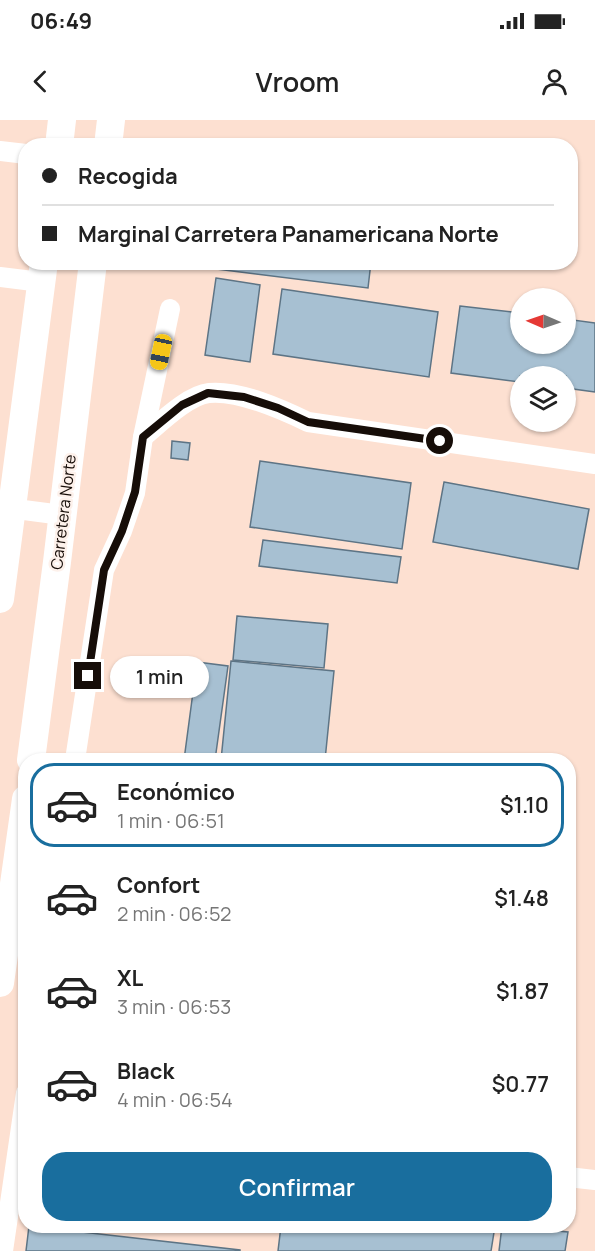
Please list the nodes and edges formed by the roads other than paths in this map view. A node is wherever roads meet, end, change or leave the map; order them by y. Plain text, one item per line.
1 (62, 120) edge
2 (111, 120) edge
3 (60, 138) edge
4 (109, 138) edge
5 (0, 152) edge
6 (18, 153) edge
7 (92, 270) edge
8 (42, 272) edge
9 (0, 277) edge
10 (170, 309) dead end
11 (143, 437) junction
12 (595, 464) edge
13 (6, 508) edge
14 (62, 515) junction
15 (0, 599) edge
16 (32, 753) edge
17 (76, 753) edge
18 (18, 856) edge
19 (0, 983) edge
20 (18, 1151) edge
21 (576, 1178) edge
22 (595, 1180) edge
23 (3, 1251) edge

1 - 3 highway
2 - 4 highway
5 - 6 street
7 - 14 highway, Carretera Norte
8 - 9 street
8 - 13 highway
10 - 11 street
11 - 12 street
11 - 17 street
13 - 14 street
13 - 15 highway
14 - 16 highway, Carretera Norte
18 - 19 highway
20 - 23 street
21 - 22 street

